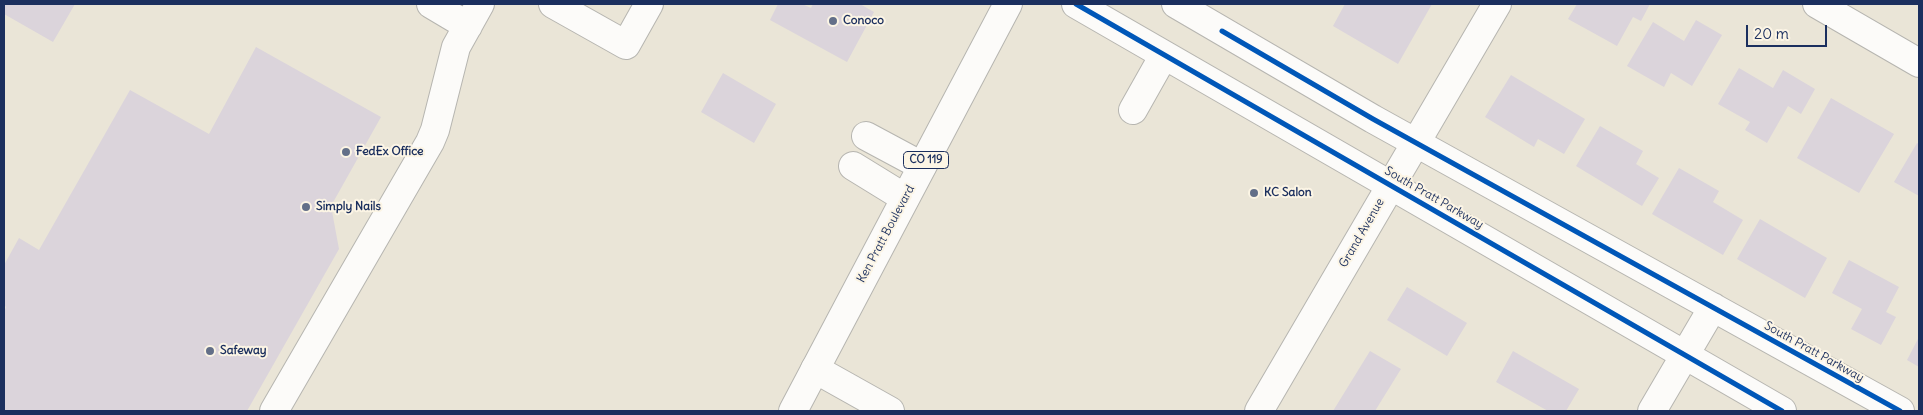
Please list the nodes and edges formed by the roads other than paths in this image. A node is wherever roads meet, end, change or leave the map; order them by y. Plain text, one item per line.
1 (430, 4) edge
2 (554, 4) edge
3 (649, 4) edge
4 (1008, 4) edge
5 (1076, 4) edge
6 (1176, 4) edge
7 (1497, 4) edge
8 (1817, 4) edge
9 (468, 25) edge
10 (1164, 55) junction
11 (1919, 62) edge
12 (1133, 110) dead end
13 (866, 136) dead end
14 (1415, 142) junction
15 (853, 166) dead end
16 (922, 166) junction
17 (1391, 184) junction
18 (905, 198) junction
19 (1713, 306) junction
20 (1686, 356) junction
21 (815, 370) junction
22 (899, 409) edge
23 (274, 411) edge
24 (793, 411) edge
25 (1259, 411) edge
26 (1652, 411) edge
27 (1782, 411) edge
28 (1900, 411) edge

1 - 9 main road
2 - 3 main road
4 - 16 main road, Ken Pratt Boulevard / CO 119
5 - 10 main road, South Pratt Parkway
6 - 14 main road, South Pratt Parkway
7 - 14 main road, Grand Avenue
8 - 11 main road
9 - 23 main road
10 - 12 main road
10 - 17 main road, South Pratt Parkway
13 - 16 main road
14 - 17 main road, Grand Avenue
14 - 19 main road, South Pratt Parkway
15 - 18 main road
16 - 18 main road, Ken Pratt Boulevard / CO 119
17 - 20 main road, South Pratt Parkway
17 - 25 main road, Grand Avenue
18 - 21 main road, Ken Pratt Boulevard / CO 119
19 - 20 main road
19 - 28 main road, South Pratt Parkway
20 - 26 main road
20 - 27 main road, South Pratt Parkway
21 - 22 main road
21 - 24 main road, Ken Pratt Boulevard / CO 119

